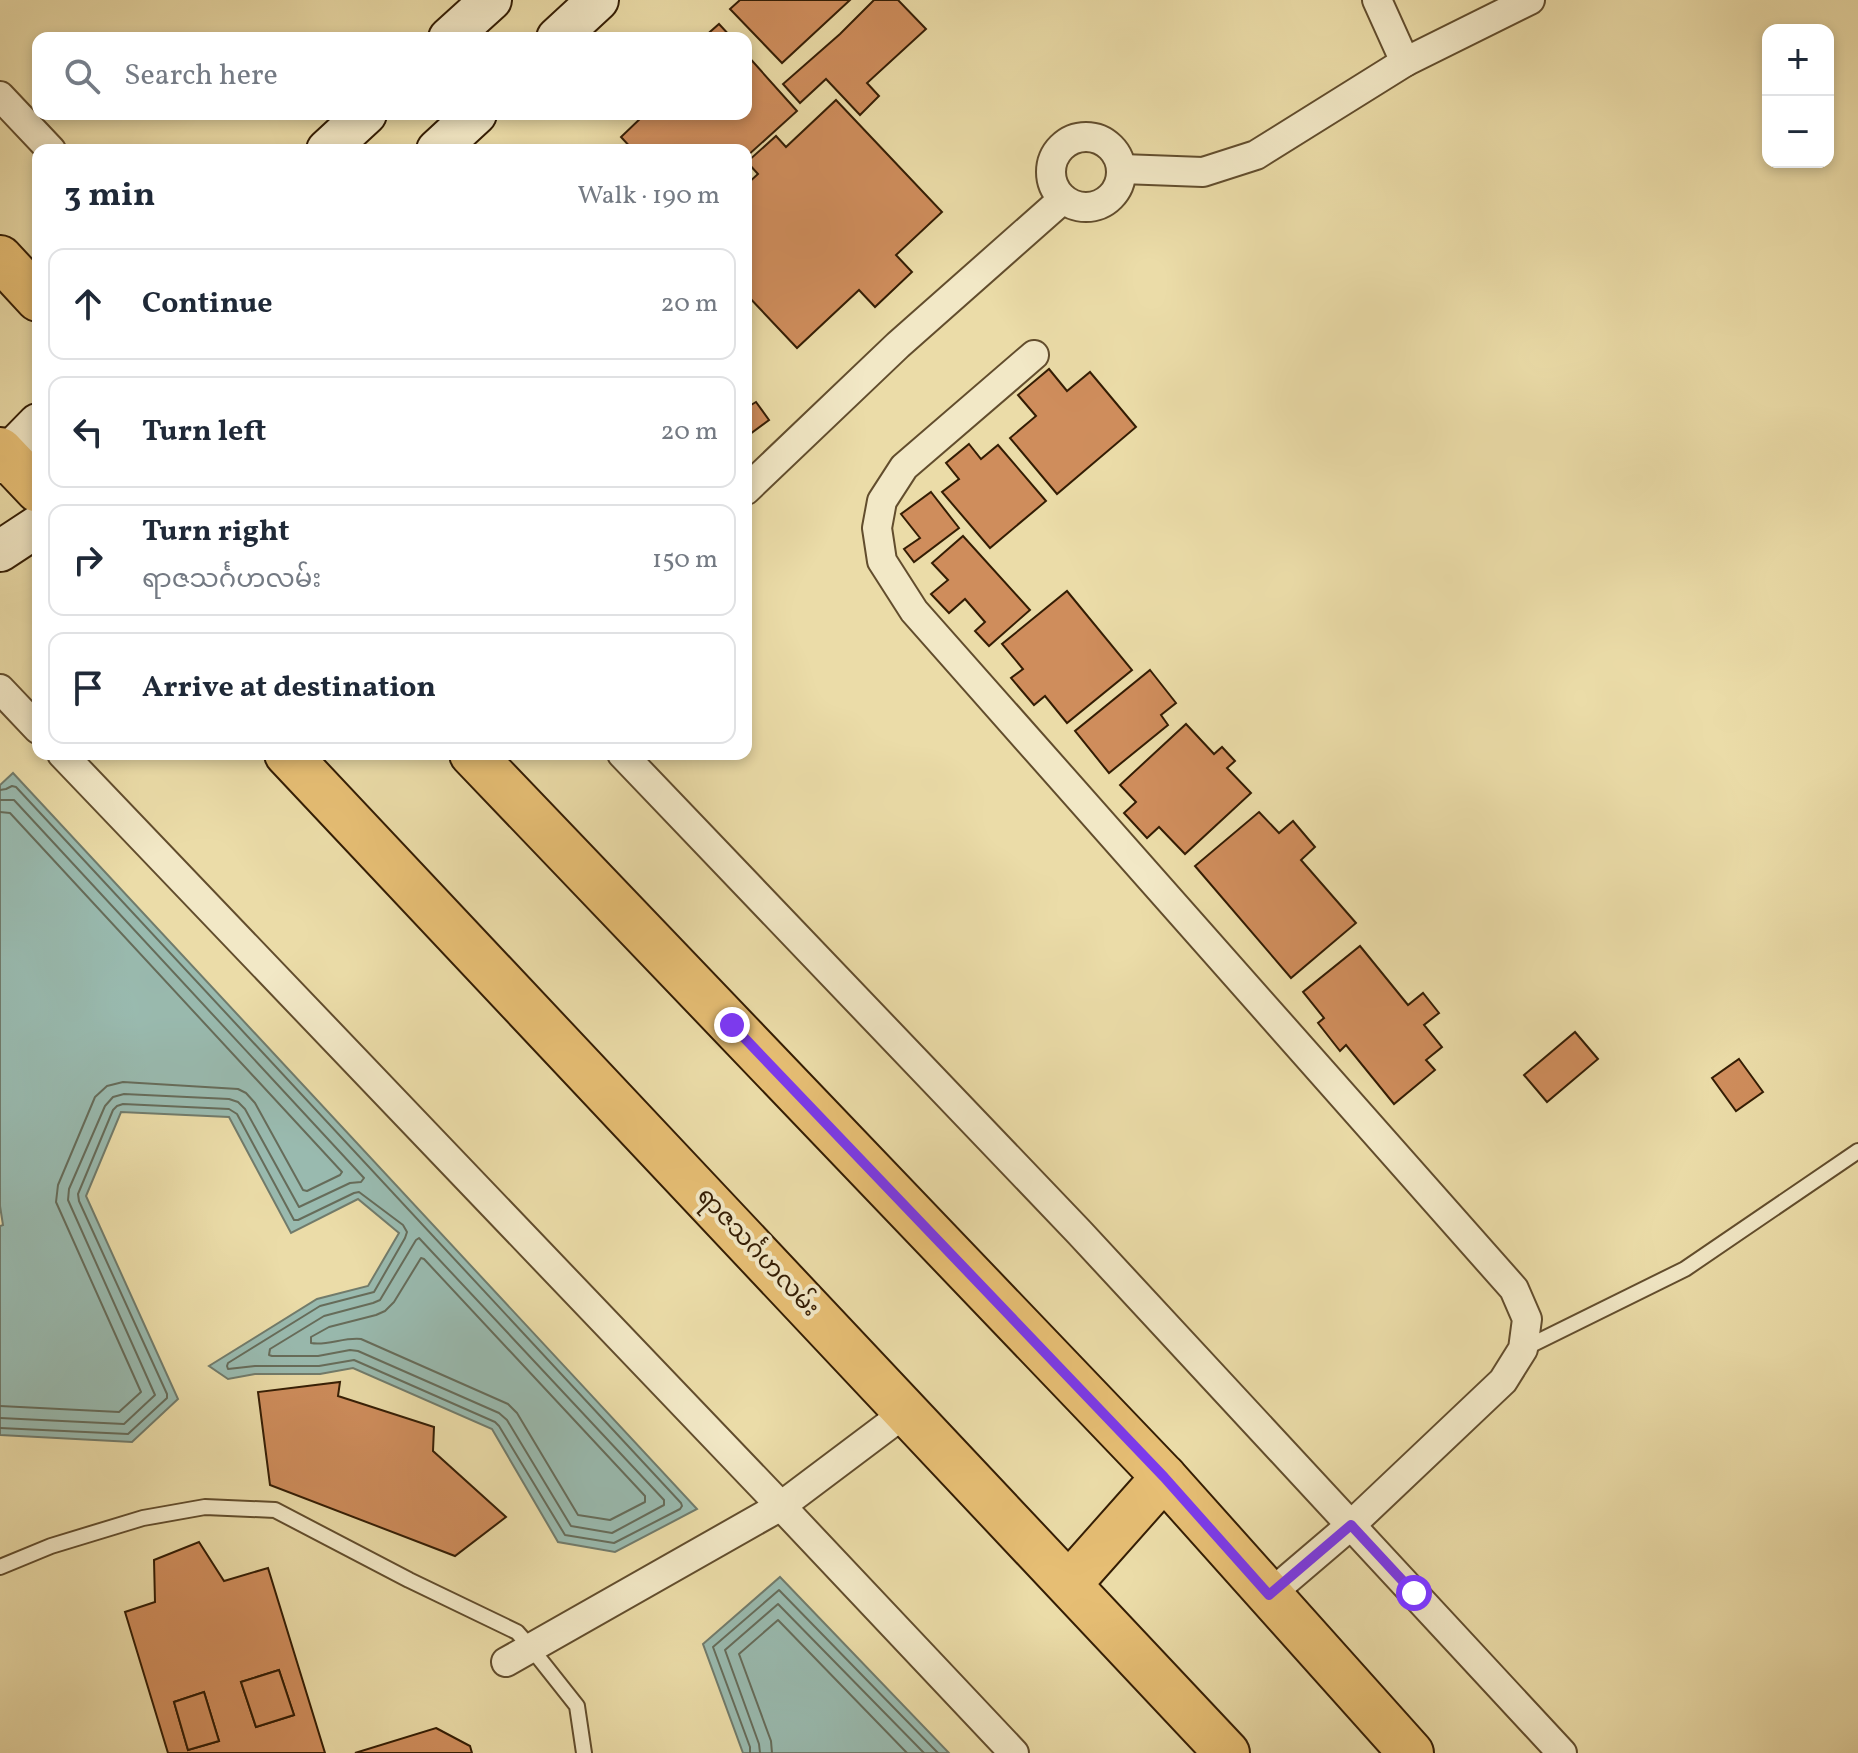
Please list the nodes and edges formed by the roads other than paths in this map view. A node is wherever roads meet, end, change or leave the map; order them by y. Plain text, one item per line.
1 (491, 0) edge
2 (598, 0) edge
3 (1377, 0) edge
4 (1530, 0) edge
5 (456, 32) edge
6 (563, 32) edge
7 (1405, 62) junction
8 (0, 96) edge
9 (360, 120) edge
10 (470, 120) edge
11 (45, 144) edge
12 (334, 144) edge
13 (444, 144) edge
14 (1122, 169) junction
15 (1063, 199) junction
16 (0, 258) edge
17 (32, 293) edge
18 (1034, 355) dead end
19 (32, 430) edge
20 (2, 457) edge
21 (32, 484) edge
22 (752, 484) edge
23 (32, 530) edge
24 (0, 551) edge
25 (0, 689) edge
26 (32, 723) edge
27 (68, 760) edge
28 (293, 760) edge
29 (478, 760) edge
30 (628, 760) edge
31 (1858, 1151) edge
32 (1523, 1349) junction
33 (906, 1412) junction
34 (1164, 1477) junction
35 (781, 1506) junction
36 (1351, 1525) junction
37 (0, 1567) edge
38 (1069, 1584) junction
39 (1269, 1595) junction
40 (531, 1648) junction
41 (506, 1662) dead end
42 (584, 1753) edge
43 (1014, 1753) edge
44 (1227, 1753) edge
45 (1411, 1753) edge
46 (1562, 1753) edge

1 - 5 main road
2 - 6 main road
3 - 7 street
4 - 7 street
7 - 14 street
8 - 11 street
9 - 12 main road
10 - 13 main road
14 - 15 street
14 - 15 street
15 - 22 street
16 - 17 main road
18 - 32 street
19 - 20 main road
20 - 21 main road
23 - 24 main road
25 - 26 street
27 - 35 street
28 - 33 main road, ရာဇသင်္ဂဟလမ်း
29 - 34 main road
30 - 36 street
31 - 32 lane
32 - 36 street
33 - 35 street
33 - 38 main road, ရာဇသင်္ဂဟလမ်း
34 - 38 main road
34 - 39 main road
35 - 40 street
35 - 43 street
36 - 39 street
36 - 46 street
37 - 40 lane
38 - 44 main road, ရာဇသင်္ဂဟလမ်း
39 - 45 main road
40 - 41 street
40 - 42 lane

